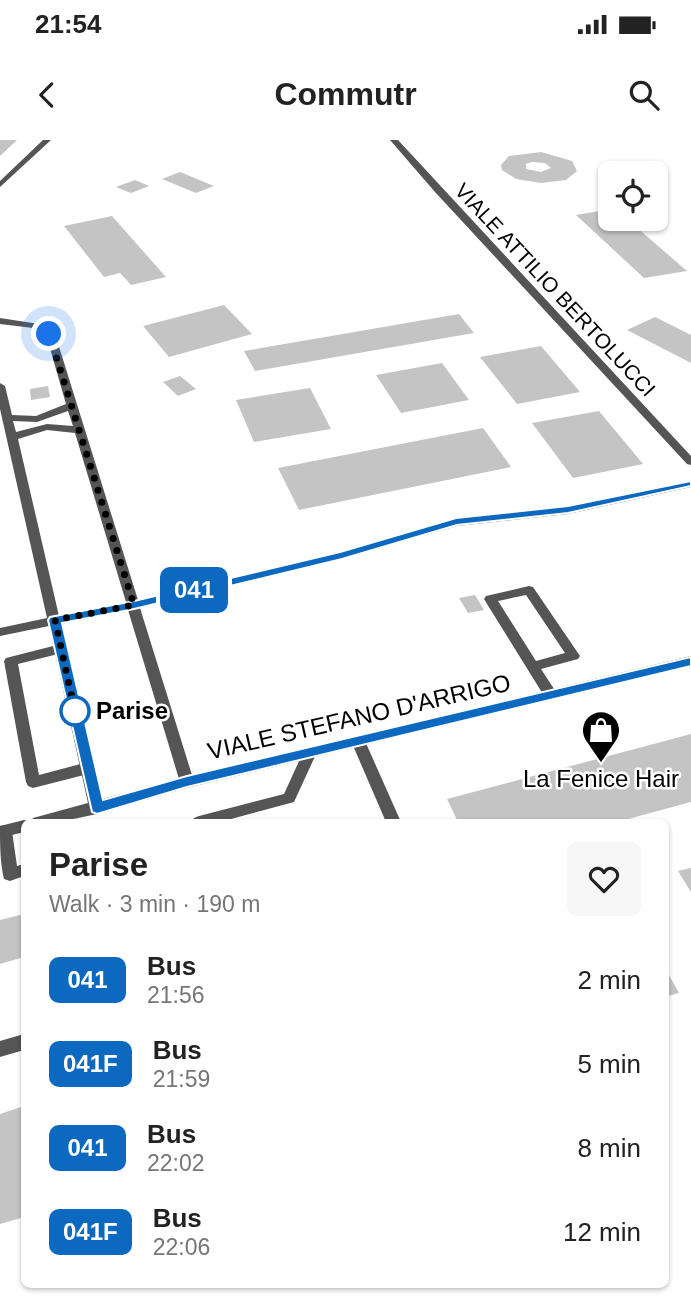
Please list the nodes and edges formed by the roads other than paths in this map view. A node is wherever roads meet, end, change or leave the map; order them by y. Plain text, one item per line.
1 (47, 140) edge
2 (394, 140) edge
3 (0, 185) edge
4 (0, 321) edge
5 (0, 386) edge
6 (72, 406) junction
7 (8, 418) junction
8 (80, 430) junction
9 (12, 437) junction
10 (691, 462) edge
11 (691, 484) edge
12 (134, 605) junction
13 (55, 620) junction
14 (0, 632) edge
15 (61, 649) junction
16 (691, 661) edge
17 (533, 666) junction
18 (551, 695) junction
19 (358, 741) junction
20 (310, 752) junction
21 (88, 768) junction
22 (187, 782) junction
23 (97, 808) junction
24 (51, 819) edge
25 (210, 819) edge
26 (393, 819) edge
27 (21, 827) edge
28 (2, 832) edge
29 (21, 871) edge
30 (21, 1043) edge
31 (0, 1049) edge

1 - 3 street
2 - 10 street, VIALE ATTILIO BERTOLUCCI
4 - 6 street
5 - 7 street
6 - 7 street
6 - 8 street
7 - 9 street
8 - 9 street
8 - 12 street
9 - 13 street
11 - 12 street
12 - 13 street
12 - 22 street
13 - 14 street
13 - 15 street
15 - 21 street
15 - 21 street
16 - 18 street, VIALE STEFANO D'ARRIGO
17 - 17 street
17 - 18 street
18 - 19 street, VIALE STEFANO D'ARRIGO
19 - 20 street, VIALE STEFANO D'ARRIGO
19 - 26 street
20 - 22 street, VIALE STEFANO D'ARRIGO
20 - 25 street
21 - 23 street
22 - 23 street, VIALE STEFANO D'ARRIGO
23 - 24 street, VIALE STEFANO D'ARRIGO
27 - 28 street
28 - 29 street
30 - 31 street

